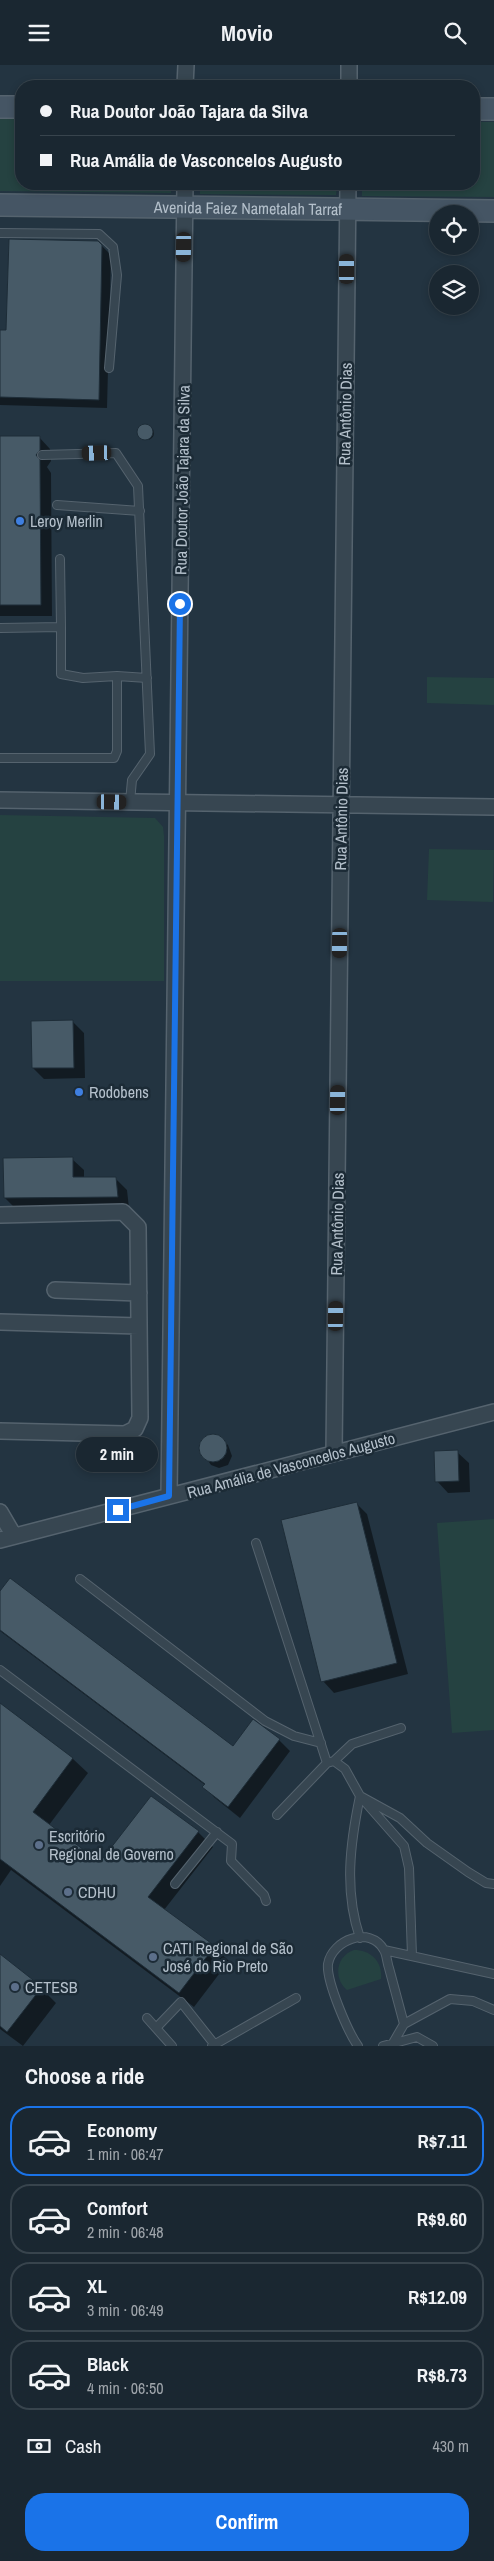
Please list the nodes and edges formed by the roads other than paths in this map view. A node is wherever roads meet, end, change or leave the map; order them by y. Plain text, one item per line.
1 (186, 65) edge
2 (349, 65) edge
3 (185, 80) edge
4 (349, 80) edge
5 (0, 107) edge
6 (15, 107) edge
7 (480, 109) edge
8 (494, 109) edge
9 (185, 190) edge
10 (348, 190) edge
11 (0, 205) edge
12 (184, 207) junction
13 (348, 209) junction
14 (494, 211) edge
15 (0, 233) edge
16 (109, 368) dead end
17 (42, 455) dead end
18 (57, 505) dead end
19 (140, 511) junction
20 (60, 559) dead end
21 (61, 627) junction
22 (0, 628) edge
23 (117, 676) junction
24 (147, 678) junction
25 (0, 758) edge
26 (0, 800) edge
27 (130, 802) junction
28 (178, 802) junction
29 (342, 805) junction
30 (494, 807) edge
31 (0, 1215) edge
32 (55, 1289) dead end
33 (139, 1293) junction
34 (0, 1322) edge
35 (139, 1326) junction
36 (494, 1412) edge
37 (0, 1431) edge
38 (334, 1453) junction
39 (169, 1496) junction
40 (0, 1512) edge
41 (7, 1538) edge
42 (256, 1543) dead end
43 (80, 1579) dead end
44 (0, 1670) edge
45 (401, 1728) dead end
46 (321, 1743) junction
47 (330, 1762) junction
48 (360, 1797) junction
49 (277, 1815) dead end
50 (217, 1832) junction
51 (176, 1884) dead end
52 (494, 1884) edge
53 (266, 1901) dead end
54 (360, 1938) junction
55 (384, 1950) junction
56 (412, 1956) junction
57 (494, 1974) edge
58 (296, 1998) dead end
59 (494, 2010) edge
60 (147, 2018) dead end
61 (404, 2024) junction
62 (156, 2028) junction
63 (214, 2045) edge
64 (394, 2045) edge
65 (172, 2046) edge
66 (358, 2046) edge
67 (383, 2046) edge
68 (433, 2046) edge

1 - 3 street
2 - 4 street
5 - 6 street
7 - 8 street
9 - 12 street, Rua Doutor João Tajara da Silva
10 - 13 street, Rua Antônio Dias
11 - 12 street, Avenida Faiez Nametalah Tarraf
12 - 13 street, Avenida Faiez Nametalah Tarraf
12 - 28 street, Rua Doutor João Tajara da Silva
13 - 14 street, Avenida Faiez Nametalah Tarraf
13 - 29 street, Rua Antônio Dias
15 - 16 lane
17 - 19 lane
18 - 19 lane
19 - 24 lane
20 - 21 lane
21 - 22 lane
21 - 23 lane
23 - 24 lane
23 - 25 lane
24 - 27 lane
26 - 27 street
27 - 28 street
28 - 29 street
28 - 39 street, Rua Doutor João Tajara da Silva
29 - 30 street
29 - 38 street, Rua Antônio Dias
31 - 33 street
32 - 33 street
33 - 35 street
34 - 35 street
35 - 37 street
36 - 38 street, Rua Amália de Vasconcelos Augusto
38 - 39 street, Rua Amália de Vasconcelos Augusto
39 - 41 street, Rua Amália de Vasconcelos Augusto
40 - 41 street
42 - 46 lane
43 - 46 lane
44 - 50 lane
45 - 47 lane
46 - 47 lane
47 - 48 lane
47 - 49 lane
48 - 52 lane
48 - 54 lane
48 - 56 lane
50 - 51 lane
50 - 53 lane
54 - 55 lane
54 - 66 lane
55 - 56 lane
55 - 61 lane
56 - 57 lane
58 - 63 lane
59 - 61 lane
60 - 62 lane
61 - 64 lane
62 - 63 lane
62 - 65 lane
64 - 67 lane
64 - 68 lane

